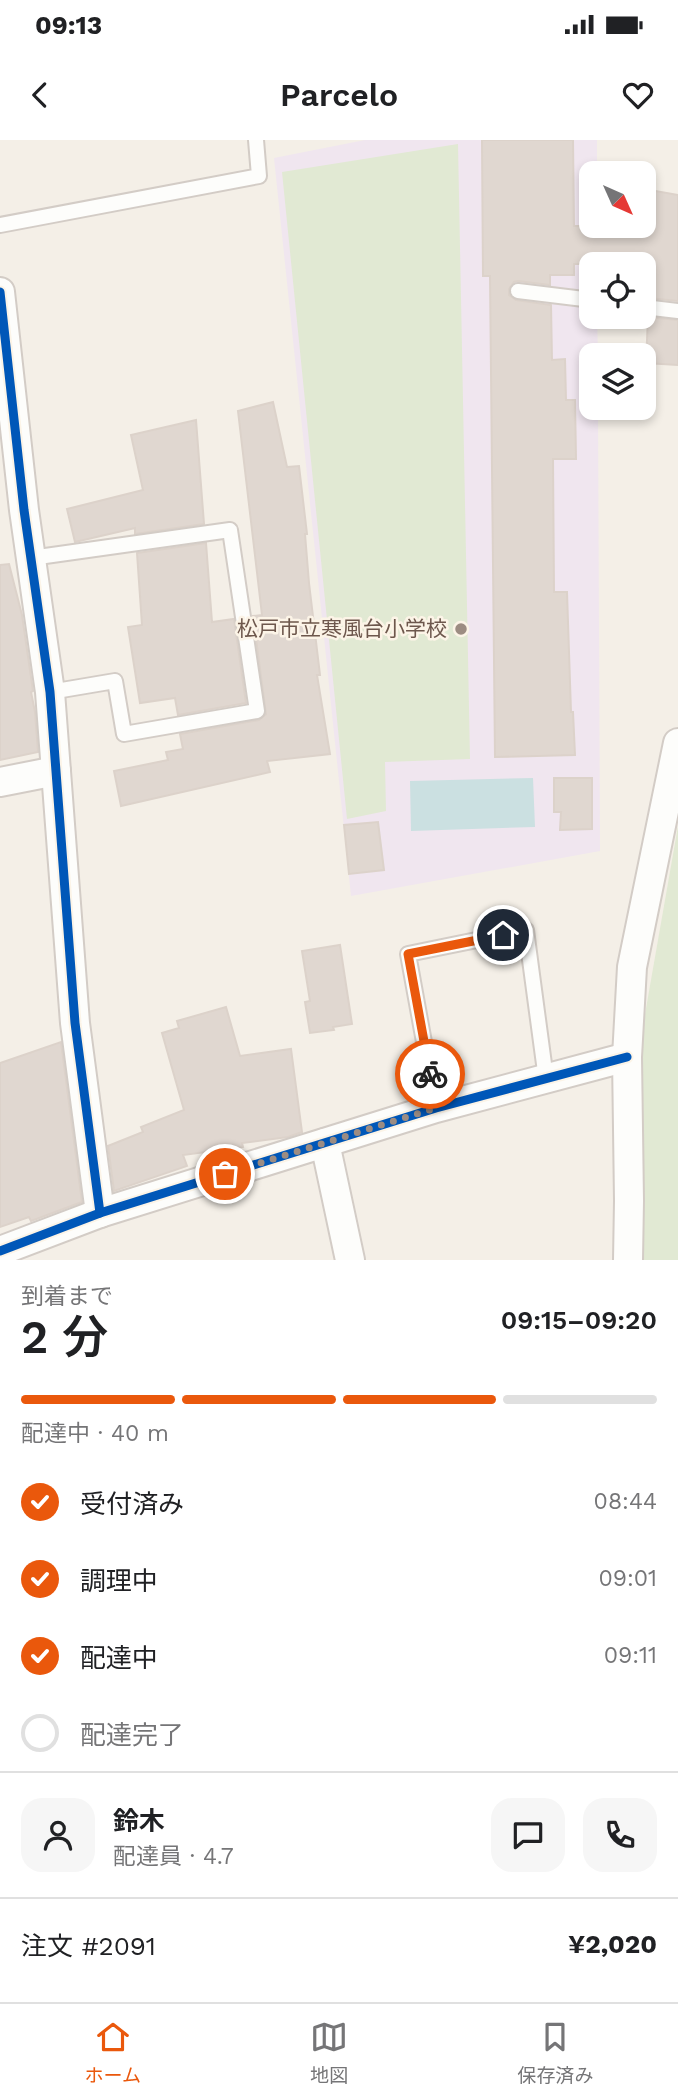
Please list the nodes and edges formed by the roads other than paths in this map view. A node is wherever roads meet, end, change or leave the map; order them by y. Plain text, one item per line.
1 (256, 140) edge
2 (0, 225) edge
3 (518, 291) dead end
4 (0, 292) edge
5 (579, 298) edge
6 (656, 308) edge
7 (678, 311) edge
8 (31, 558) junction
9 (50, 692) junction
10 (678, 743) edge
11 (56, 771) junction
12 (0, 782) edge
13 (626, 1057) junction
14 (547, 1079) junction
15 (436, 1108) junction
16 (325, 1143) junction
17 (100, 1213) junction
18 (0, 1251) edge
19 (350, 1260) edge
20 (628, 1260) edge

1 - 2 lane
3 - 5 lane
4 - 8 street
6 - 7 lane
8 - 9 street
8 - 9 lane
9 - 11 street
10 - 13 street
11 - 12 street
11 - 17 street
13 - 14 street
13 - 20 street
14 - 15 street
14 - 15 lane
15 - 16 street
16 - 17 street
16 - 19 street
17 - 18 street

